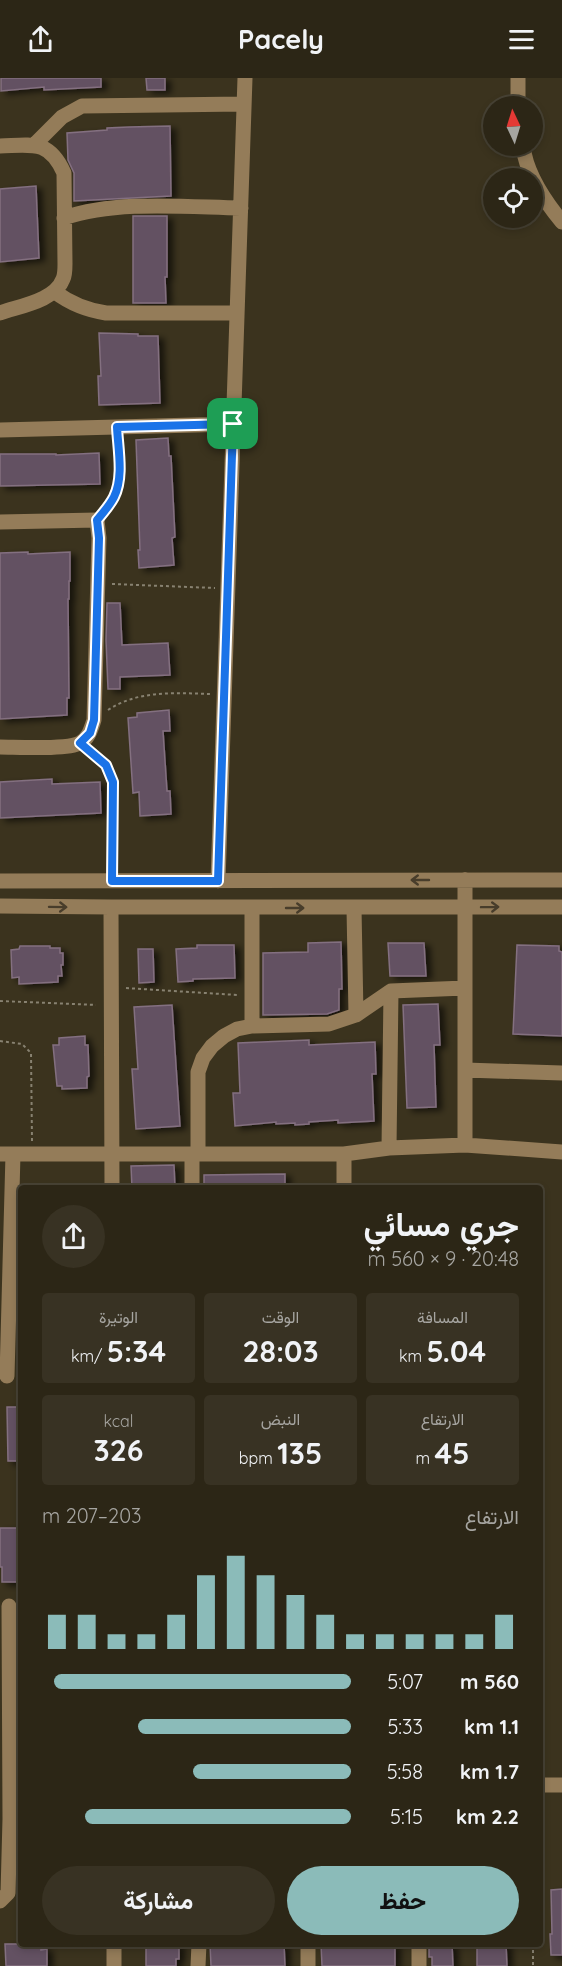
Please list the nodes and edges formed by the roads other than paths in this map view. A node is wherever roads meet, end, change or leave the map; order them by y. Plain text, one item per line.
1 (245, 78) edge
2 (518, 78) edge
3 (518, 96) edge
4 (244, 104) junction
5 (34, 145) junction
6 (0, 146) edge
7 (525, 156) edge
8 (241, 208) junction
9 (64, 218) junction
10 (562, 222) edge
11 (55, 292) junction
12 (0, 313) edge
13 (237, 313) junction
14 (233, 424) junction
15 (0, 430) edge
16 (0, 522) edge
17 (0, 747) edge
18 (465, 880) junction
19 (562, 880) edge
20 (0, 881) edge
21 (218, 881) junction
22 (0, 906) edge
23 (111, 907) junction
24 (562, 907) edge
25 (252, 908) junction
26 (354, 908) junction
27 (465, 908) junction
28 (465, 988) junction
29 (391, 992) junction
30 (356, 1014) junction
31 (252, 1026) junction
32 (465, 1070) junction
33 (562, 1073) edge
34 (465, 1145) junction
35 (389, 1148) junction
36 (562, 1152) edge
37 (6, 1154) edge
38 (112, 1154) junction
39 (195, 1154) junction
40 (344, 1154) junction
41 (112, 1185) edge
42 (192, 1185) edge
43 (344, 1185) edge
44 (5, 1242) edge
45 (9, 1376) edge
46 (10, 1605) edge
47 (543, 1785) edge
48 (562, 1785) edge
49 (0, 1901) edge
50 (114, 1947) edge
51 (199, 1947) edge
52 (308, 1947) edge
53 (418, 1947) edge
54 (114, 1966) edge
55 (198, 1966) edge
56 (308, 1966) edge
57 (419, 1966) edge

1 - 4 street
2 - 3 street
4 - 5 street
4 - 8 street
5 - 6 street
5 - 9 street
7 - 10 street
8 - 9 street
8 - 13 street
9 - 11 street
11 - 12 street
11 - 13 street
13 - 14 street
14 - 15 street
14 - 21 street
16 - 17 street
18 - 19 street
18 -> 21 street
18 - 27 street
20 - 21 street
22 -> 23 street
23 - 25 street
23 - 38 street
27 -> 24 street
25 -> 26 street
25 - 31 street
26 - 27 street
26 - 30 street
27 - 28 street
28 - 29 street
28 - 32 street
29 - 30 street
29 - 35 street
30 - 31 street
31 - 39 street
32 - 33 street
32 - 34 street
34 - 35 street
34 - 36 street
35 - 40 street
37 - 38 street
37 - 44 street
38 - 39 street
38 - 41 street
39 - 40 street
39 - 42 street
40 - 43 street
44 - 45 street
46 - 49 street
47 - 48 street
50 - 54 street
51 - 55 street
52 - 56 street
53 - 57 street

